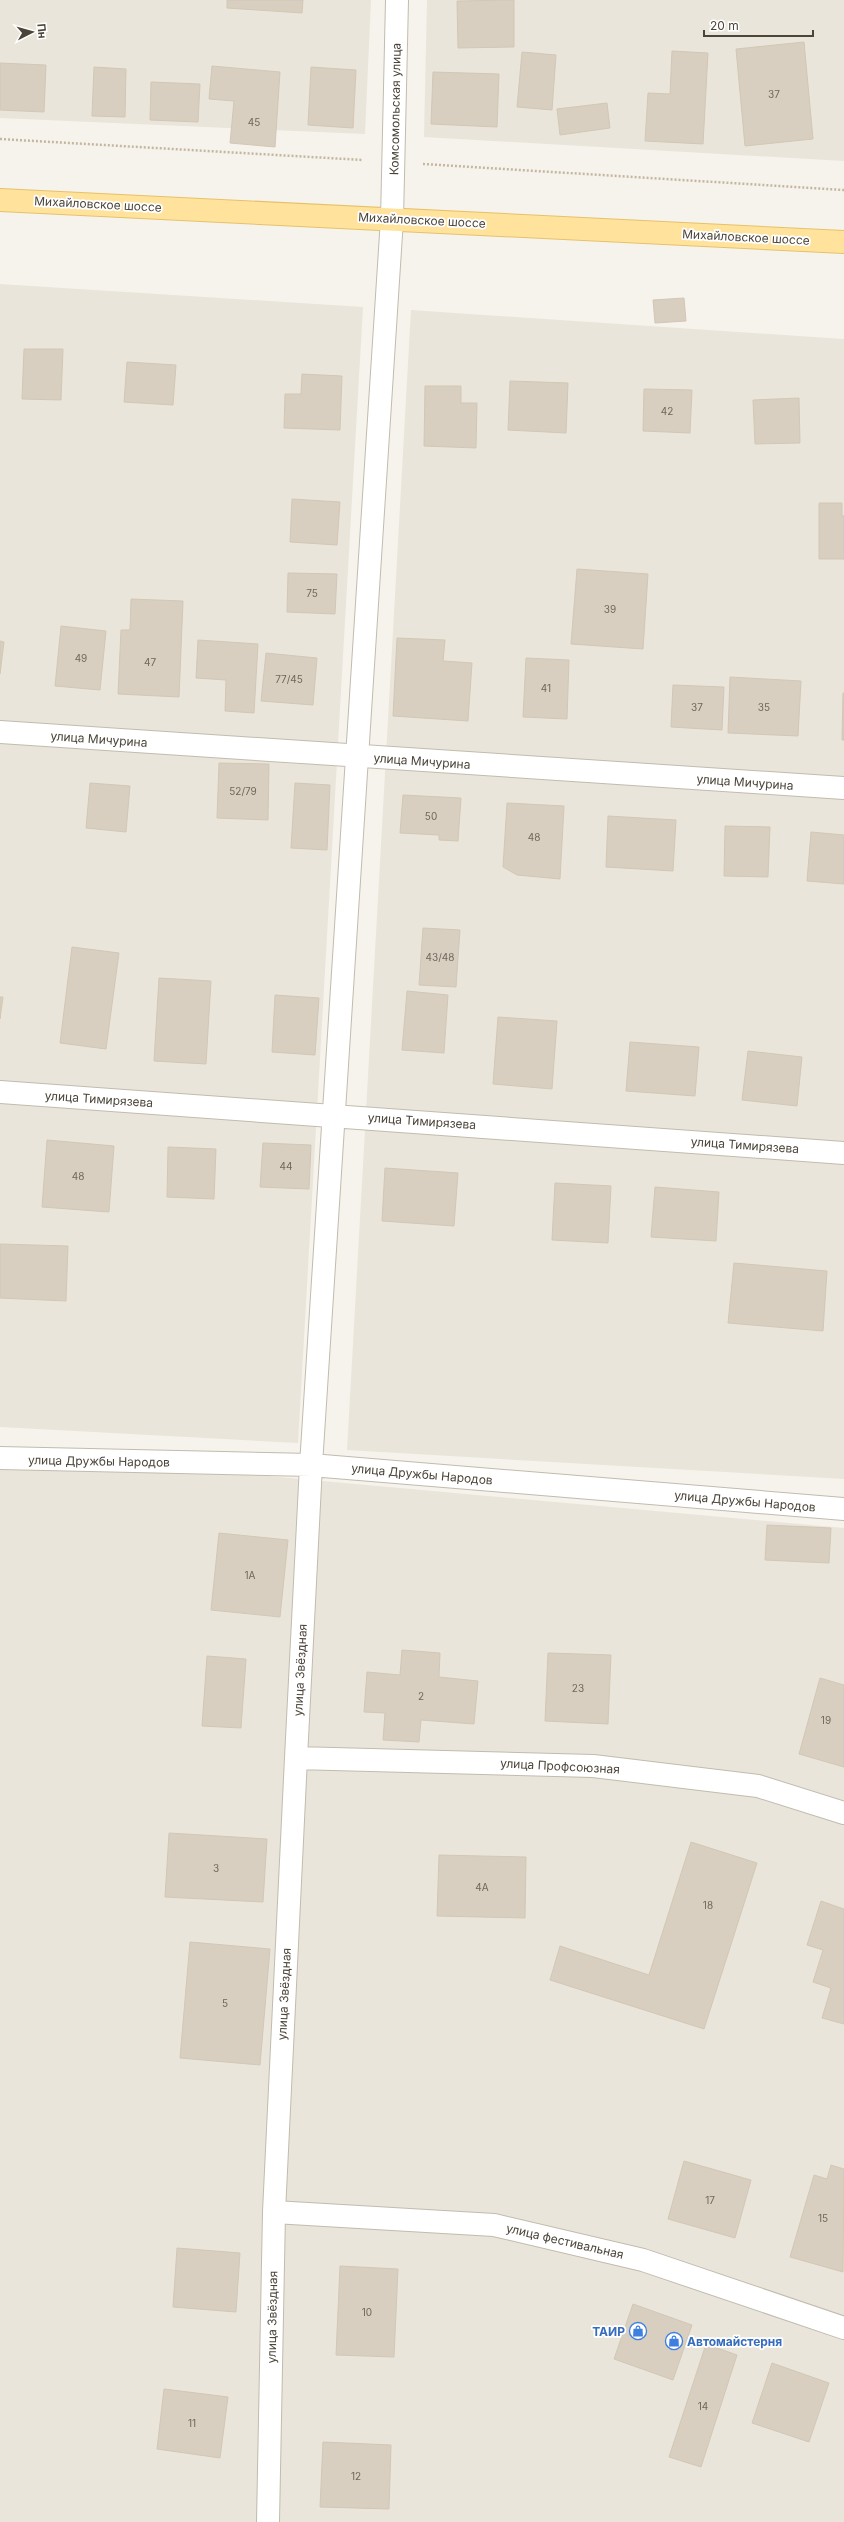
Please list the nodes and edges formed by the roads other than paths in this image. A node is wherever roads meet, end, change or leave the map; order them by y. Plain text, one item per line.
1 (397, 0) edge
2 (0, 200) edge
3 (392, 219) junction
4 (844, 242) edge
5 (0, 732) edge
6 (358, 757) junction
7 (844, 788) edge
8 (0, 1092) edge
9 (335, 1115) junction
10 (844, 1152) edge
11 (0, 1458) edge
12 (312, 1465) junction
13 (844, 1508) edge
14 (296, 1758) junction
15 (844, 1813) edge
16 (274, 2212) junction
17 (844, 2328) edge
18 (268, 2522) edge

1 - 3 street, Комсомольская улица
2 - 3 main road, Михайловское шоссе
3 - 4 main road, Михайловское шоссе
3 - 6 street, Комсомольская улица
5 - 6 street, улица Мичурина
6 - 7 street, улица Мичурина
6 - 9 street, улица Звёздная
8 - 9 street, улица Тимирязева
9 - 10 street, улица Тимирязева
9 - 12 street, улица Звёздная
11 - 12 street, улица Дружбы Народов
12 - 13 street, улица Дружбы Народов
12 - 14 street, улица Звёздная
14 - 15 street, улица Профсоюзная
14 - 16 street, улица Звёздная
16 - 17 street, улица фестивальная
16 - 18 street, улица Звёздная

